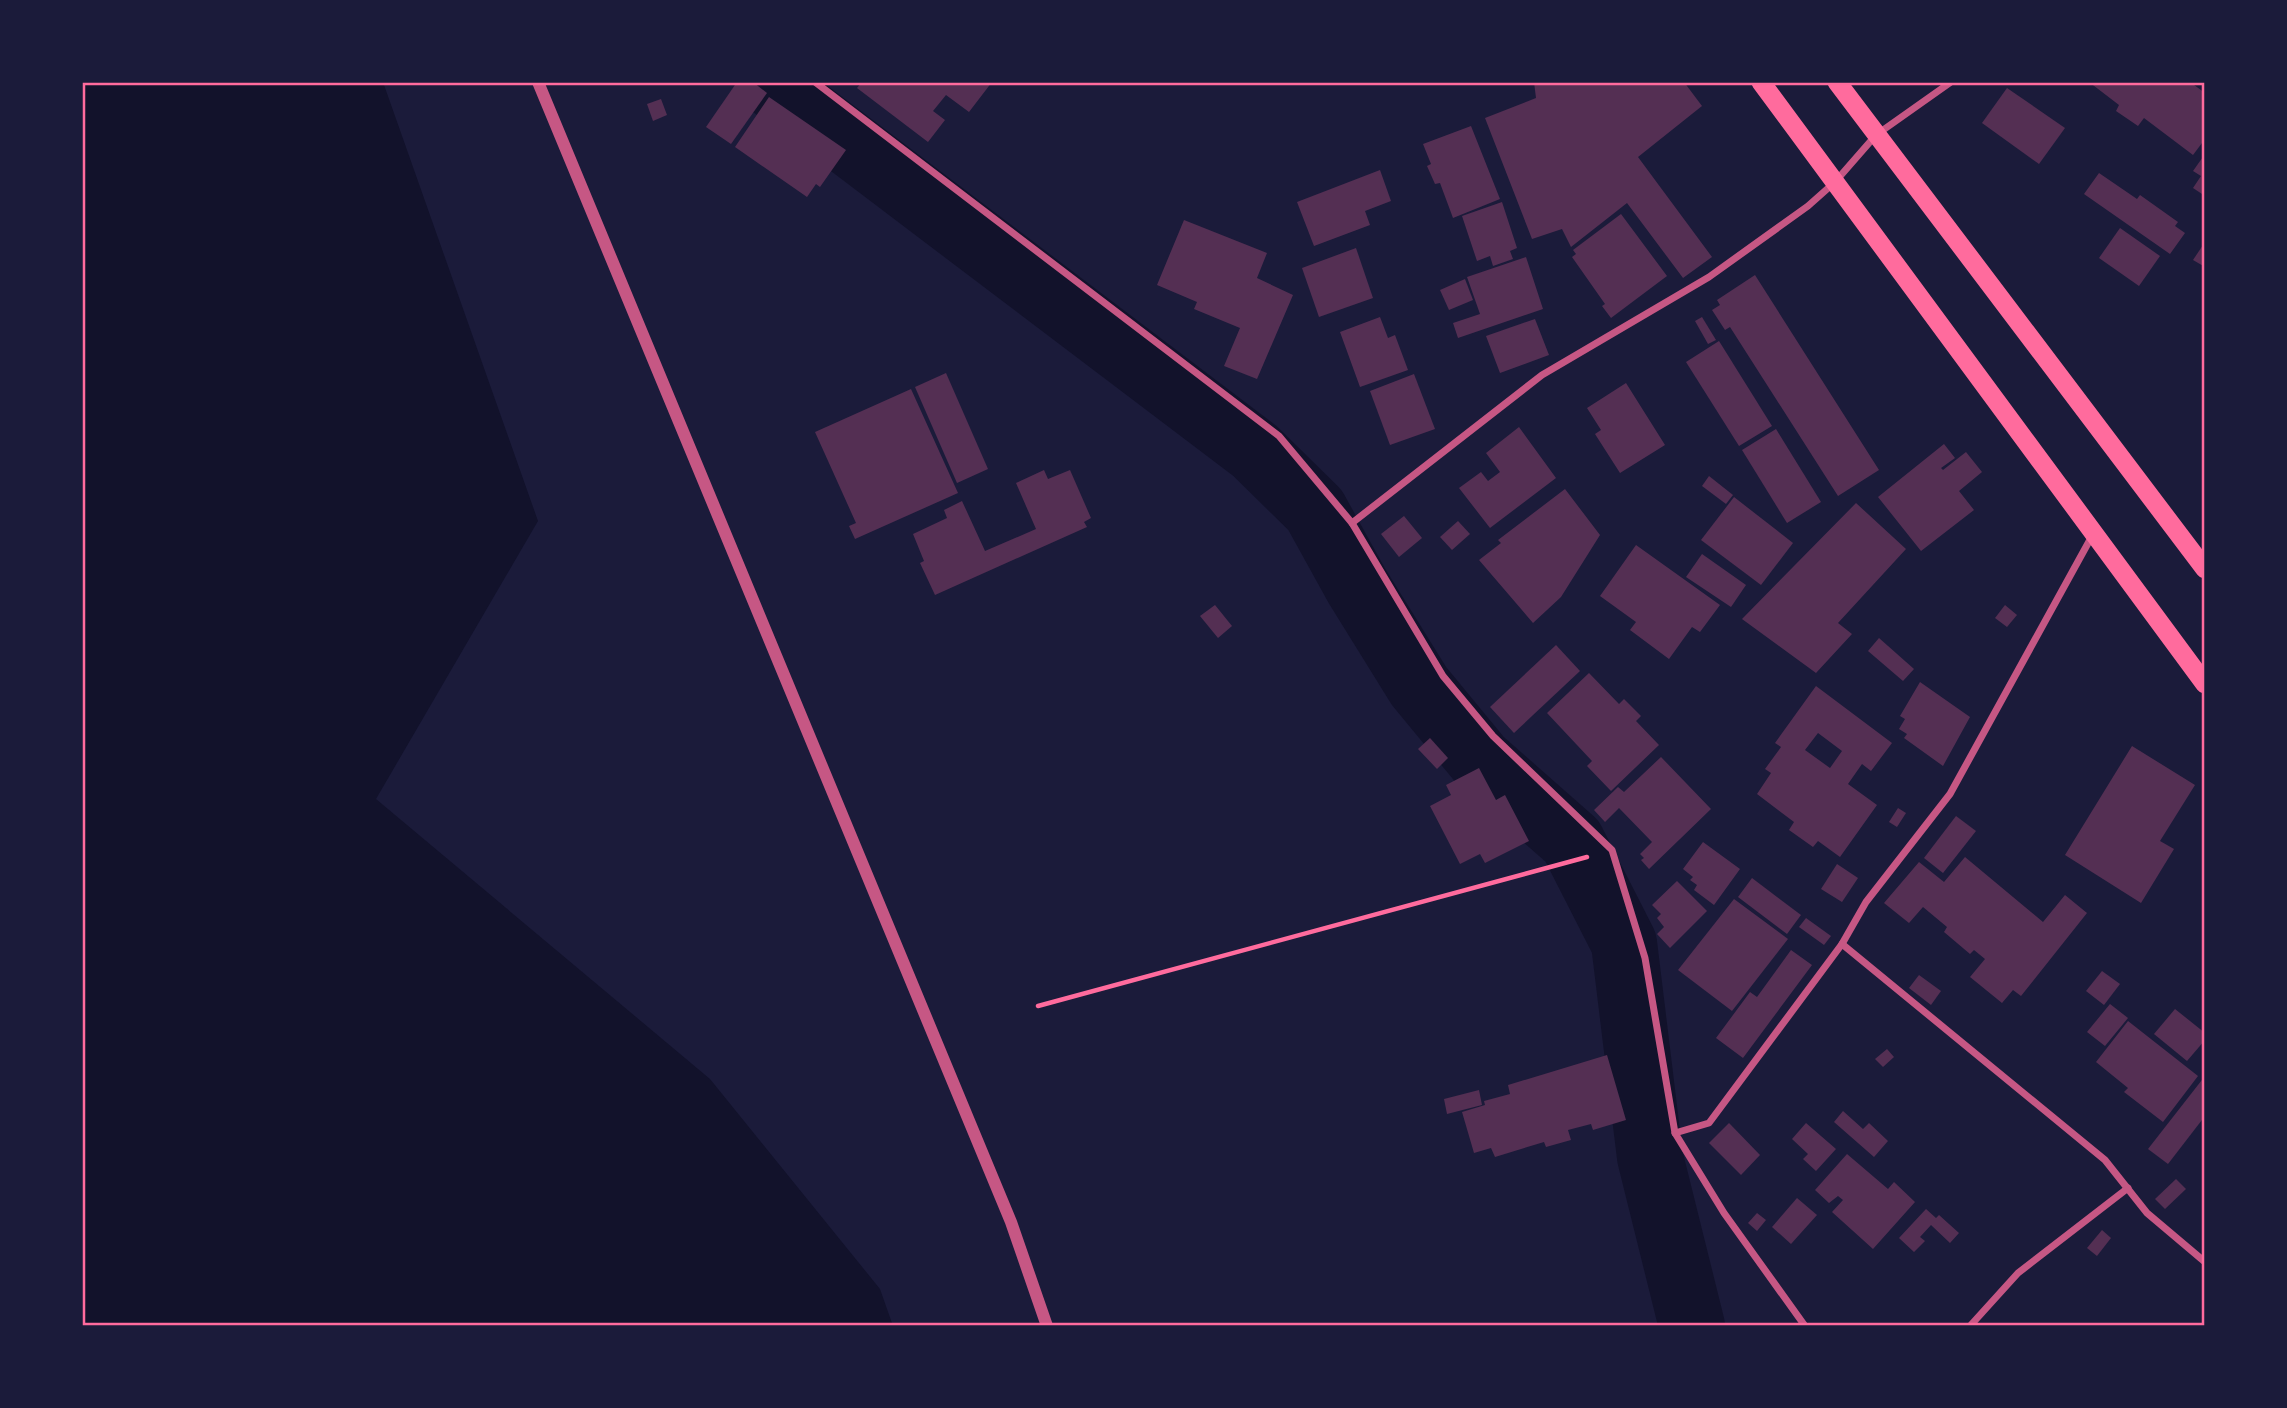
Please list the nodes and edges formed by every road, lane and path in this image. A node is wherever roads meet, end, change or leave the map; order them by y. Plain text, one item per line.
1 (538, 82) edge
2 (815, 82) edge
3 (1761, 82) edge
4 (1837, 82) edge
5 (1951, 82) edge
6 (1876, 135) junction
7 (1835, 182) junction
8 (1352, 523) junction
9 (2094, 533) junction
10 (2205, 569) edge
11 (2205, 684) edge
12 (1612, 850) junction
13 (1842, 944) junction
14 (1038, 1006) dead end
15 (1675, 1133) junction
16 (2127, 1188) junction
17 (2205, 1262) edge
18 (1047, 1326) edge
19 (1805, 1326) edge
20 (1970, 1326) edge

1 - 18 street
2 - 8 street
3 - 7 highway
4 - 6 highway
5 - 6 street
6 - 7 street
6 - 10 highway
7 - 8 street
7 - 9 highway
8 - 12 street
9 - 11 highway
9 - 13 street
12 - 14 path
12 - 15 street
13 - 15 street
13 - 16 street
15 - 19 street
16 - 17 street
16 - 20 street

